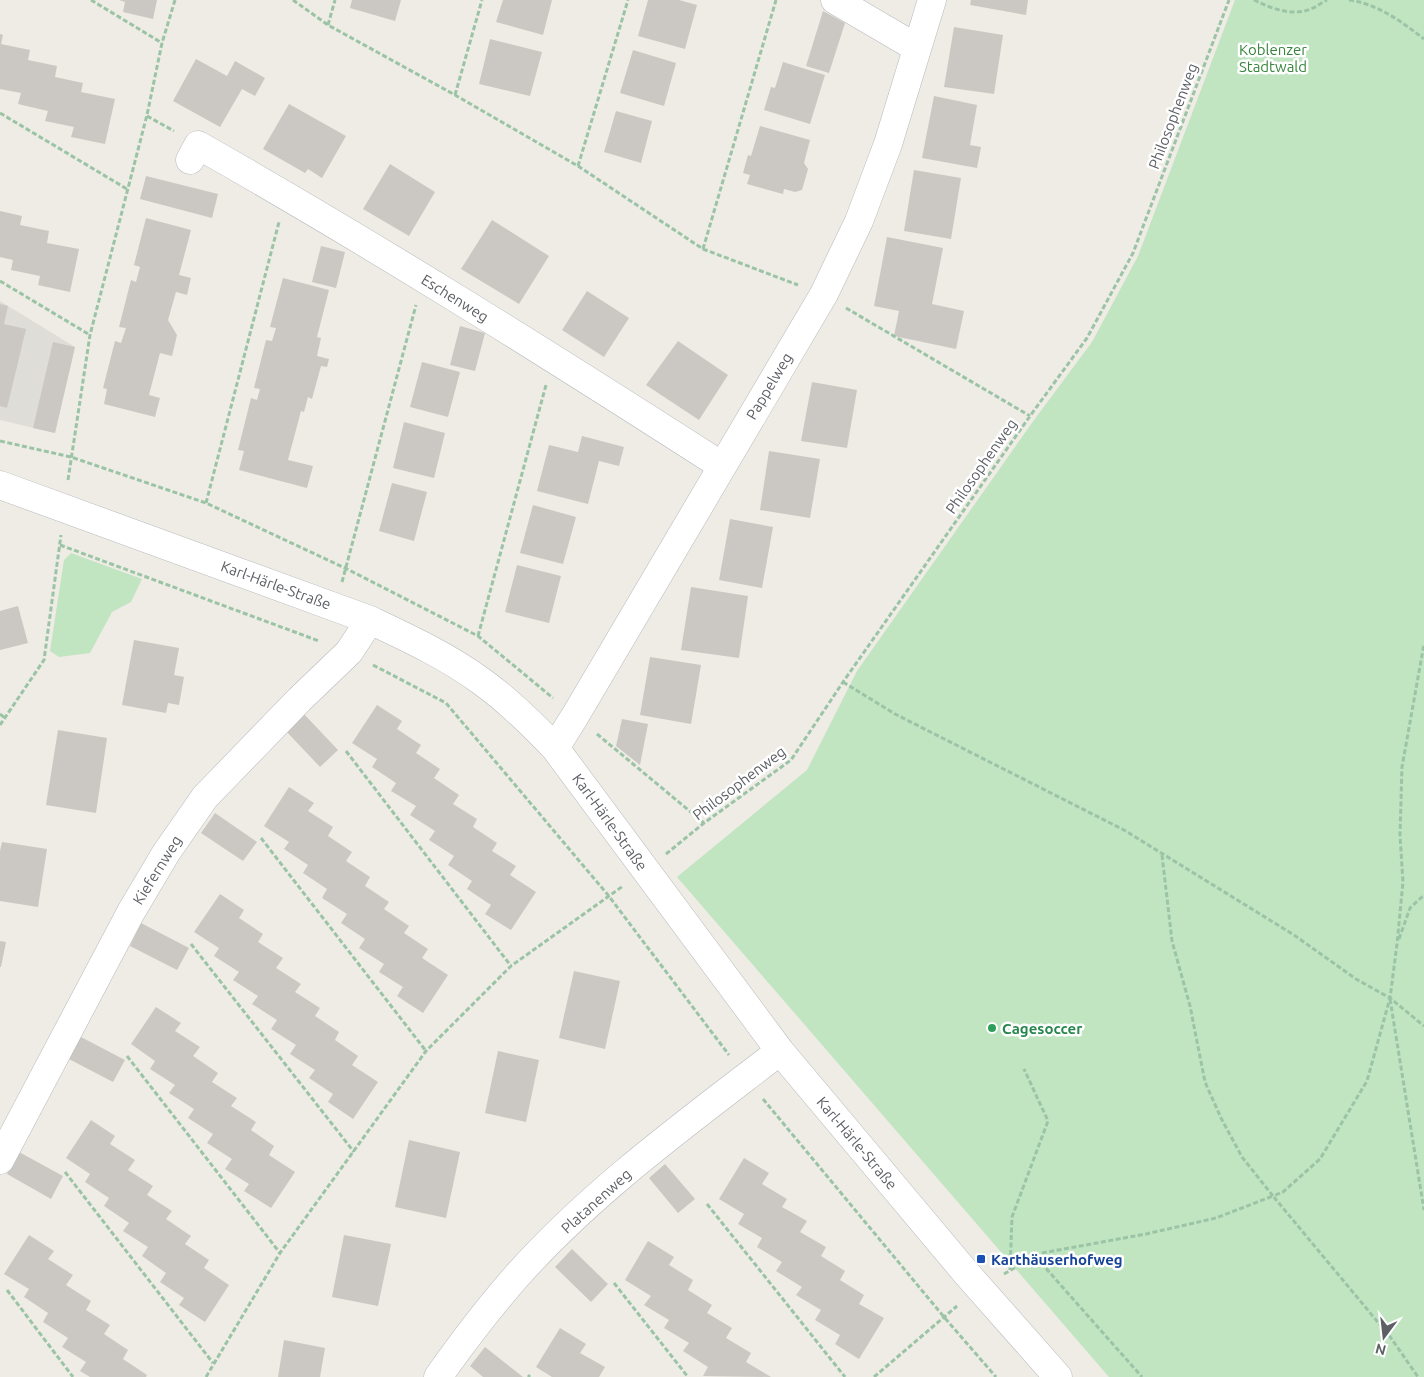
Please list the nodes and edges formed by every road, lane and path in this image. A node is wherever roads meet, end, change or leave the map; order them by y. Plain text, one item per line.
1 (92, 0) edge
2 (174, 0) edge
3 (293, 0) edge
4 (335, 0) edge
5 (482, 0) edge
6 (628, 0) edge
7 (776, 0) edge
8 (835, 0) edge
9 (932, 0) edge
10 (1229, 0) edge
11 (1254, 0) edge
12 (1327, 0) edge
13 (1349, 0) edge
14 (328, 25) junction
15 (1424, 39) edge
16 (162, 43) junction
17 (917, 48) junction
18 (455, 95) junction
19 (0, 113) edge
20 (190, 160) dead end
21 (578, 166) junction
22 (127, 189) junction
23 (286, 195) junction
24 (703, 249) junction
25 (424, 278) junction
26 (0, 282) edge
27 (824, 294) junction
28 (90, 335) junction
29 (553, 358) junction
30 (1030, 416) junction
31 (722, 466) junction
32 (0, 485) edge
33 (206, 503) dead end
34 (65, 508) junction
35 (60, 544) junction
36 (334, 606) junction
37 (370, 620) junction
38 (478, 636) dead end
39 (1424, 644) edge
40 (349, 652) junction
41 (843, 682) junction
42 (0, 714) edge
43 (5, 718) junction
44 (0, 725) edge
45 (555, 748) junction
46 (346, 750) dead end
47 (261, 838) dead end
48 (1162, 855) junction
49 (645, 871) junction
50 (608, 895) junction
51 (1424, 895) edge
52 (191, 944) dead end
53 (1397, 944) junction
54 (511, 966) junction
55 (1390, 998) junction
56 (1424, 1026) edge
57 (426, 1051) junction
58 (780, 1051) junction
59 (127, 1056) dead end
60 (1024, 1069) dead end
61 (746, 1077) junction
62 (354, 1152) junction
63 (0, 1160) edge
64 (65, 1172) dead end
65 (1272, 1196) junction
66 (707, 1204) dead end
67 (1424, 1210) edge
68 (280, 1253) junction
69 (1035, 1256) junction
70 (1010, 1271) junction
71 (614, 1283) dead end
72 (979, 1287) junction
73 (6, 1290) dead end
74 (944, 1317) junction
75 (213, 1363) junction
76 (73, 1377) edge
77 (206, 1377) edge
78 (438, 1377) edge
79 (688, 1377) edge
80 (845, 1377) edge
81 (874, 1377) edge
82 (996, 1377) edge
83 (1058, 1377) edge
84 (1142, 1377) edge
85 (1418, 1377) edge

1 - 16 path
2 - 16 path
3 - 14 path
4 - 14 path
5 - 18 path
6 - 21 path
7 - 24 path
8 - 17 street
9 - 17 street, Pappelweg
10 - 30 path, Philosophenweg
11 - 12 path
13 - 15 path
14 - 18 path
16 - 22 path
17 - 27 street, Pappelweg
18 - 21 path
19 - 22 path
20 - 23 street, Eschenweg
21 - 24 path
22 - 28 path
23 - 25 street, Eschenweg
23 - 33 path
24 - 27 path
25 - 29 street, Eschenweg
25 - 36 path
26 - 28 path
27 - 30 path
27 - 31 street, Pappelweg
28 - 34 path
29 - 31 street, Eschenweg
29 - 38 path
30 - 41 path, Philosophenweg
31 - 45 street, Pappelweg
32 - 34 street, Karl-Härle-Straße
34 - 35 path
34 - 36 street, Karl-Härle-Straße
35 - 40 path
35 - 43 path
36 - 37 street, Karl-Härle-Straße
37 - 40 street, Kiefernweg
37 - 45 street, Karl-Härle-Straße
39 - 53 path
40 - 50 path
40 - 63 street, Kiefernweg
41 - 48 path
41 - 49 path, Philosophenweg
42 - 43 path
43 - 44 path
45 - 49 street, Karl-Härle-Straße
46 - 54 path
47 - 57 path
48 - 55 path
48 - 65 path
49 - 50 path, Philosophenweg
49 - 58 street, Karl-Härle-Straße
50 - 54 path, Philosophenweg
50 - 61 path
51 - 53 path
52 - 62 path
53 - 55 path
54 - 57 path, Philosophenweg
55 - 56 path
55 - 65 path
55 - 67 path
57 - 62 path, Philosophenweg
58 - 61 street, Platanenweg
58 - 72 street, Karl-Härle-Straße
59 - 68 path
60 - 70 path
61 - 74 path
61 - 78 street, Platanenweg
62 - 68 path, Philosophenweg
64 - 75 path
65 - 69 path
65 - 85 path
66 - 80 path
68 - 75 path, Philosophenweg
69 - 70 path
69 - 84 path
70 - 72 path
71 - 79 path
72 - 74 path
72 - 83 street, Karl-Härle-Straße
73 - 76 path
74 - 81 path
74 - 82 path
75 - 77 path, Philosophenweg

